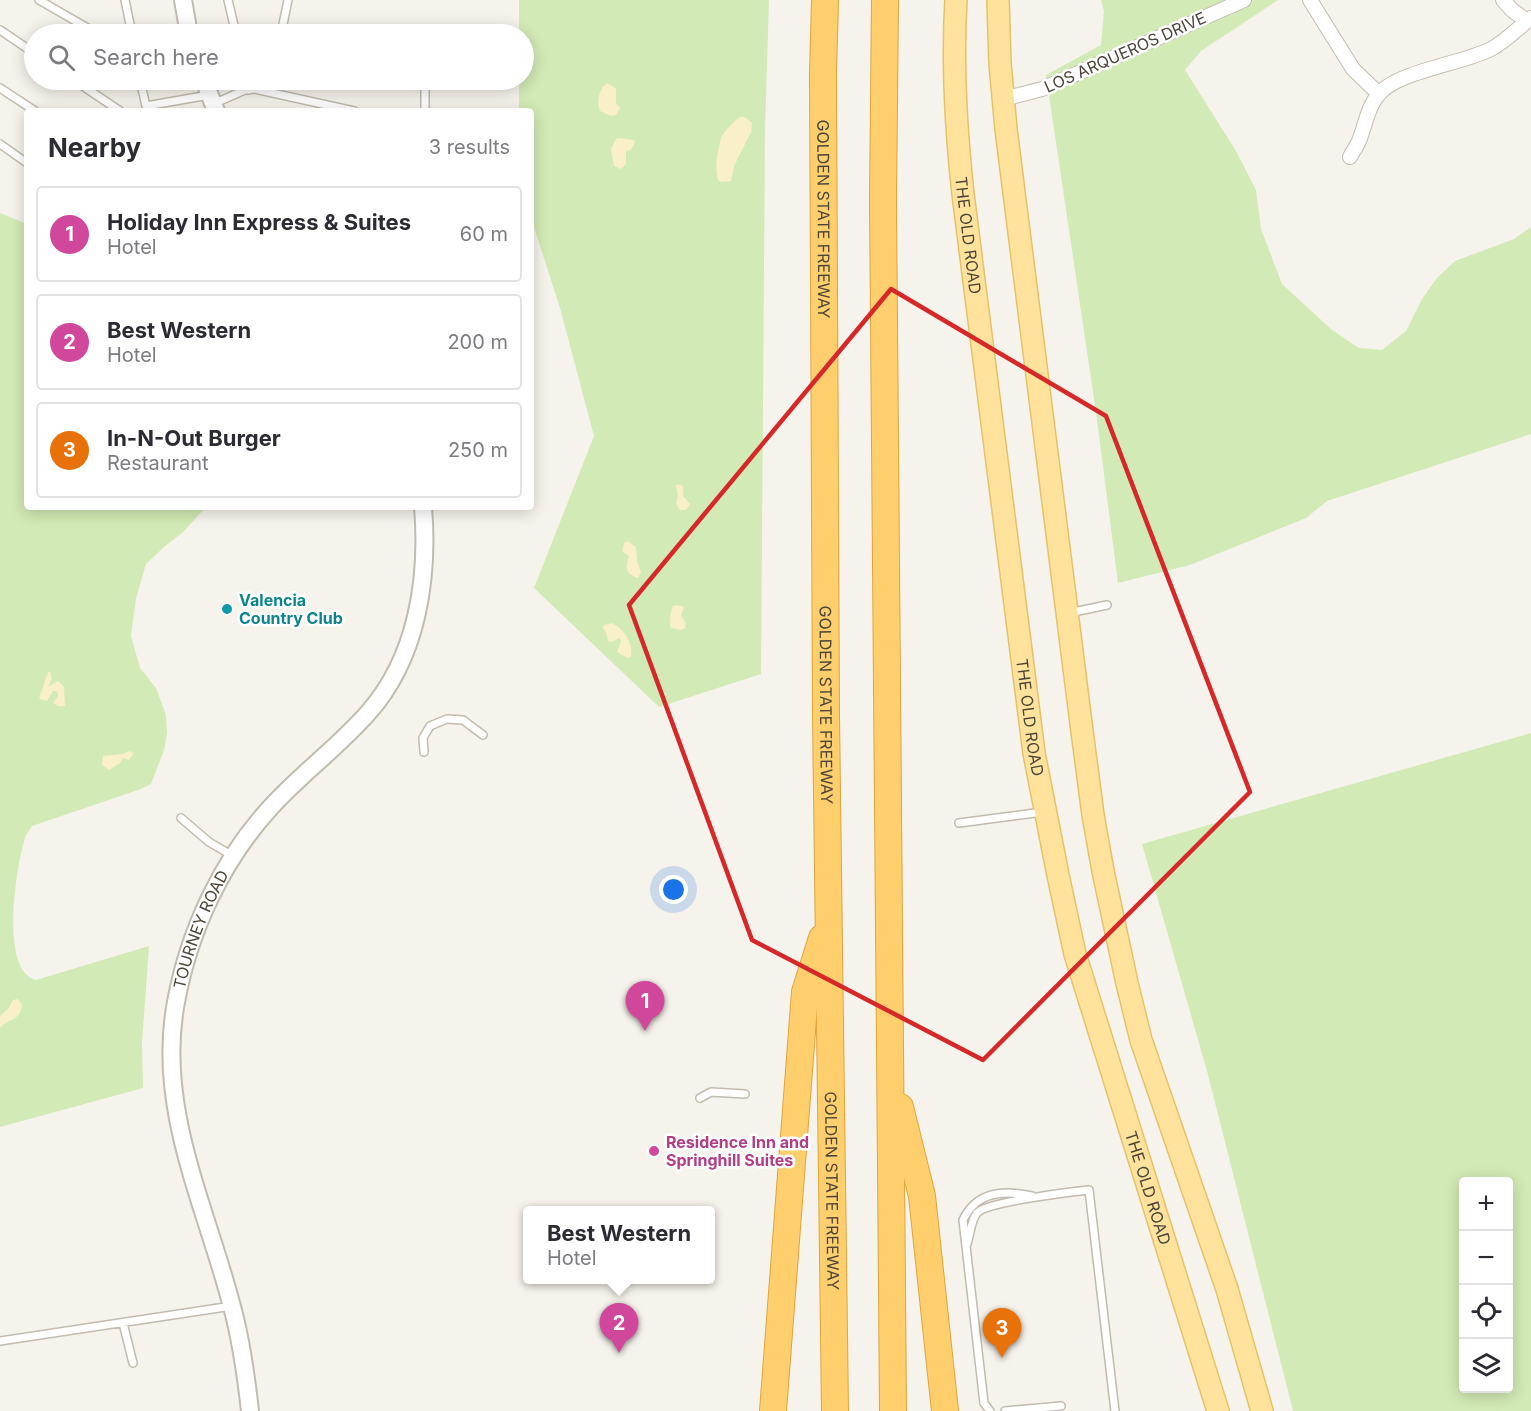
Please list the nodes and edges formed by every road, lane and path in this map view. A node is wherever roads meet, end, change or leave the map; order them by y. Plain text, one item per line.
1 (39, 0) edge
2 (125, 0) edge
3 (183, 0) edge
4 (228, 0) edge
5 (288, 0) edge
6 (825, 0) edge
7 (885, 0) edge
8 (956, 0) edge
9 (998, 0) edge
10 (1244, 0) edge
11 (1310, 0) edge
12 (1503, 0) edge
13 (1529, 19) edge
14 (81, 24) edge
15 (130, 24) edge
16 (187, 24) edge
17 (234, 24) edge
18 (283, 24) edge
19 (0, 30) edge
20 (24, 46) edge
21 (0, 88) edge
22 (89, 90) edge
23 (141, 90) edge
24 (249, 90) joint
25 (425, 90) edge
26 (269, 92) joint
27 (1379, 94) junction
28 (211, 97) edge
29 (1003, 99) junction
30 (30, 108) edge
31 (116, 108) edge
32 (144, 108) edge
33 (150, 108) edge
34 (341, 108) edge
35 (425, 108) edge
36 (0, 144) edge
37 (1350, 157) dead end
38 (24, 160) edge
39 (423, 510) edge
40 (1107, 604) dead end
41 (1067, 614) junction
42 (483, 735) dead end
43 (424, 752) dead end
44 (1045, 811) junction
45 (181, 818) dead end
46 (959, 822) dead end
47 (233, 856) junction
48 (829, 918) junction
49 (889, 1066) junction
50 (745, 1094) dead end
51 (700, 1098) dead end
52 (232, 1306) junction
53 (123, 1323) junction
54 (0, 1341) edge
55 (133, 1363) dead end
56 (1061, 1406) dead end
57 (250, 1411) edge
58 (772, 1411) edge
59 (835, 1411) edge
60 (893, 1411) edge
61 (945, 1411) edge
62 (990, 1411) edge
63 (1005, 1411) edge
64 (1115, 1411) edge
65 (1218, 1411) edge
66 (1262, 1411) edge

1 - 14 lane
2 - 15 lane
3 - 16 street
4 - 17 lane
5 - 18 lane
6 - 48 highway, GOLDEN STATE FREEWAY
7 - 49 highway
8 - 44 main road, THE OLD ROAD
9 - 29 main road
10 - 29 street, LOS ARQUEROS DRIVE
11 - 27 street
12 - 13 street
13 - 27 street
19 - 20 lane
21 - 30 lane
22 - 31 lane
23 - 32 lane
24 - 26 lane
24 - 28 lane
25 - 35 lane
26 - 34 lane
27 - 37 street
28 - 33 lane
29 - 41 main road
36 - 38 lane
39 - 47 street, TOURNEY ROAD
40 - 41 lane
41 - 66 main road
42 - 43 lane
44 - 46 lane
44 - 65 main road, THE OLD ROAD
45 - 47 lane
47 - 52 street, TOURNEY ROAD
48 - 58 highway
48 - 59 highway, GOLDEN STATE FREEWAY
49 - 60 highway
49 - 61 highway
50 - 51 lane
52 - 53 lane
52 - 57 street, TOURNEY ROAD
53 - 54 lane
53 - 55 lane
56 - 63 lane
62 - 64 lane

